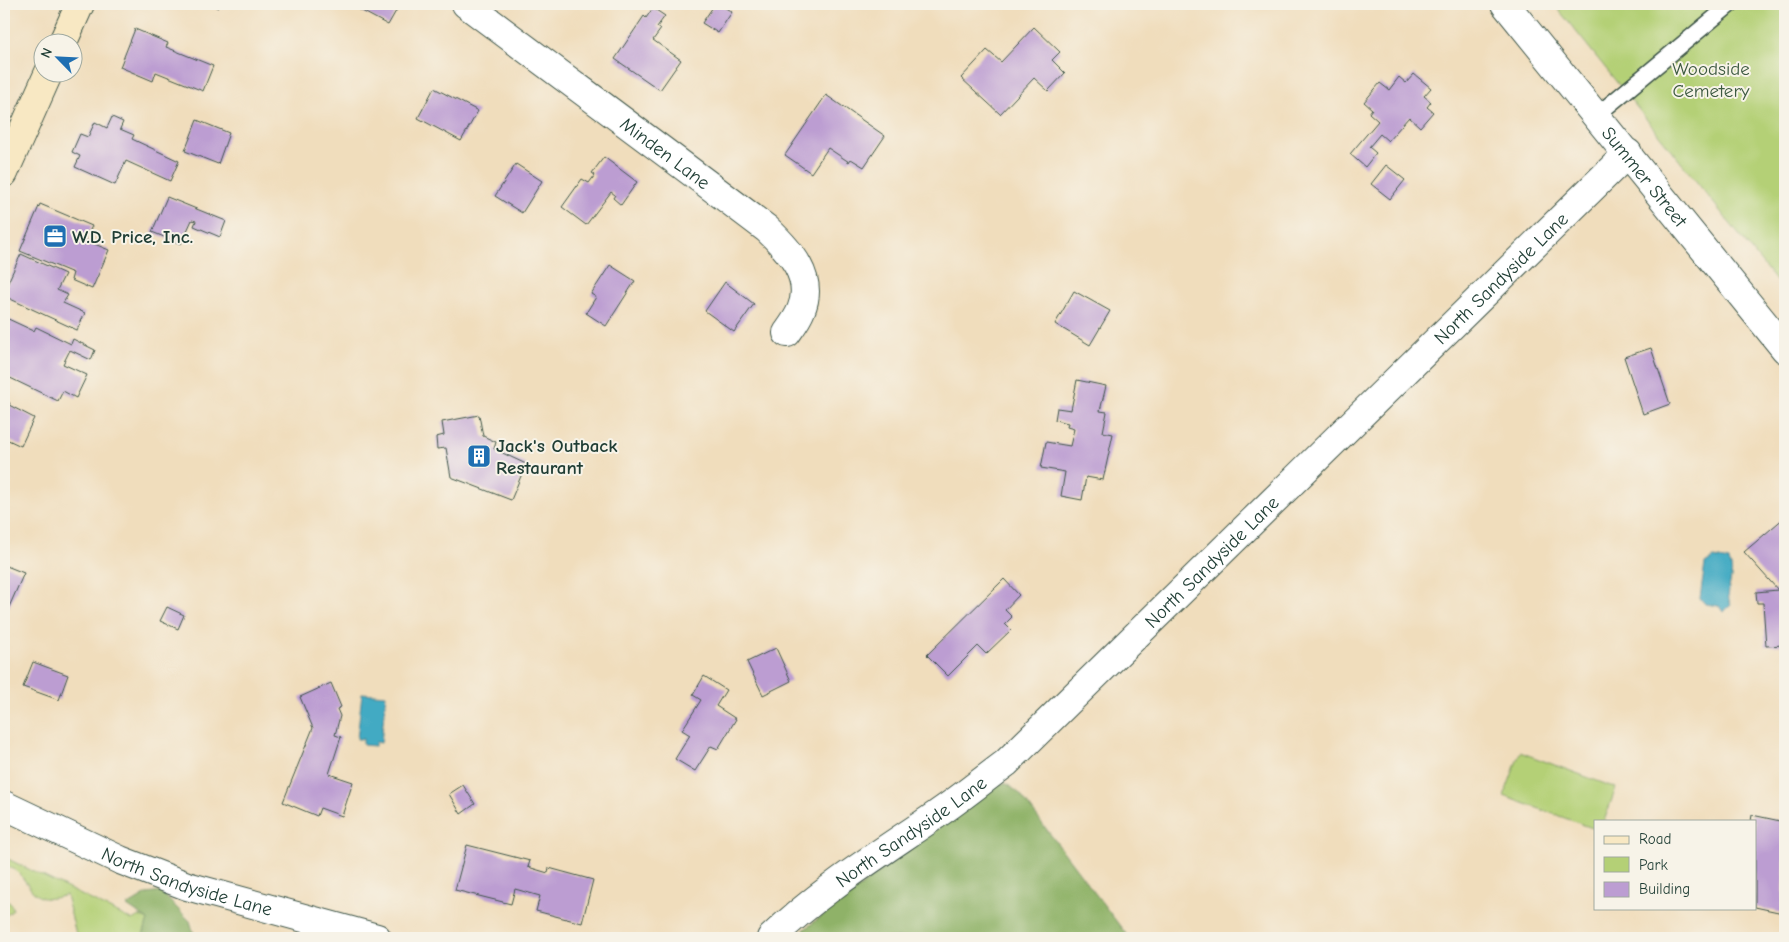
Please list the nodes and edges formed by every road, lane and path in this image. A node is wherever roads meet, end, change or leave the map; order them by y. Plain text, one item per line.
1 (80, 4) edge
2 (466, 4) edge
3 (1730, 4) edge
4 (1512, 6) edge
5 (67, 32) edge
6 (45, 82) edge
7 (1597, 115) junction
8 (1628, 153) junction
9 (4, 173) edge
10 (787, 333) dead end
11 (1782, 336) edge
12 (4, 805) edge
13 (377, 938) edge
14 (771, 938) edge

1 - 5 main road
2 - 10 street, Minden Lane
3 - 7 lane
4 - 7 street, Summer Street
6 - 9 main road
7 - 8 street, Summer Street
8 - 11 street, Summer Street
8 - 14 street, North Sandyside Lane
12 - 13 street, North Sandyside Lane

